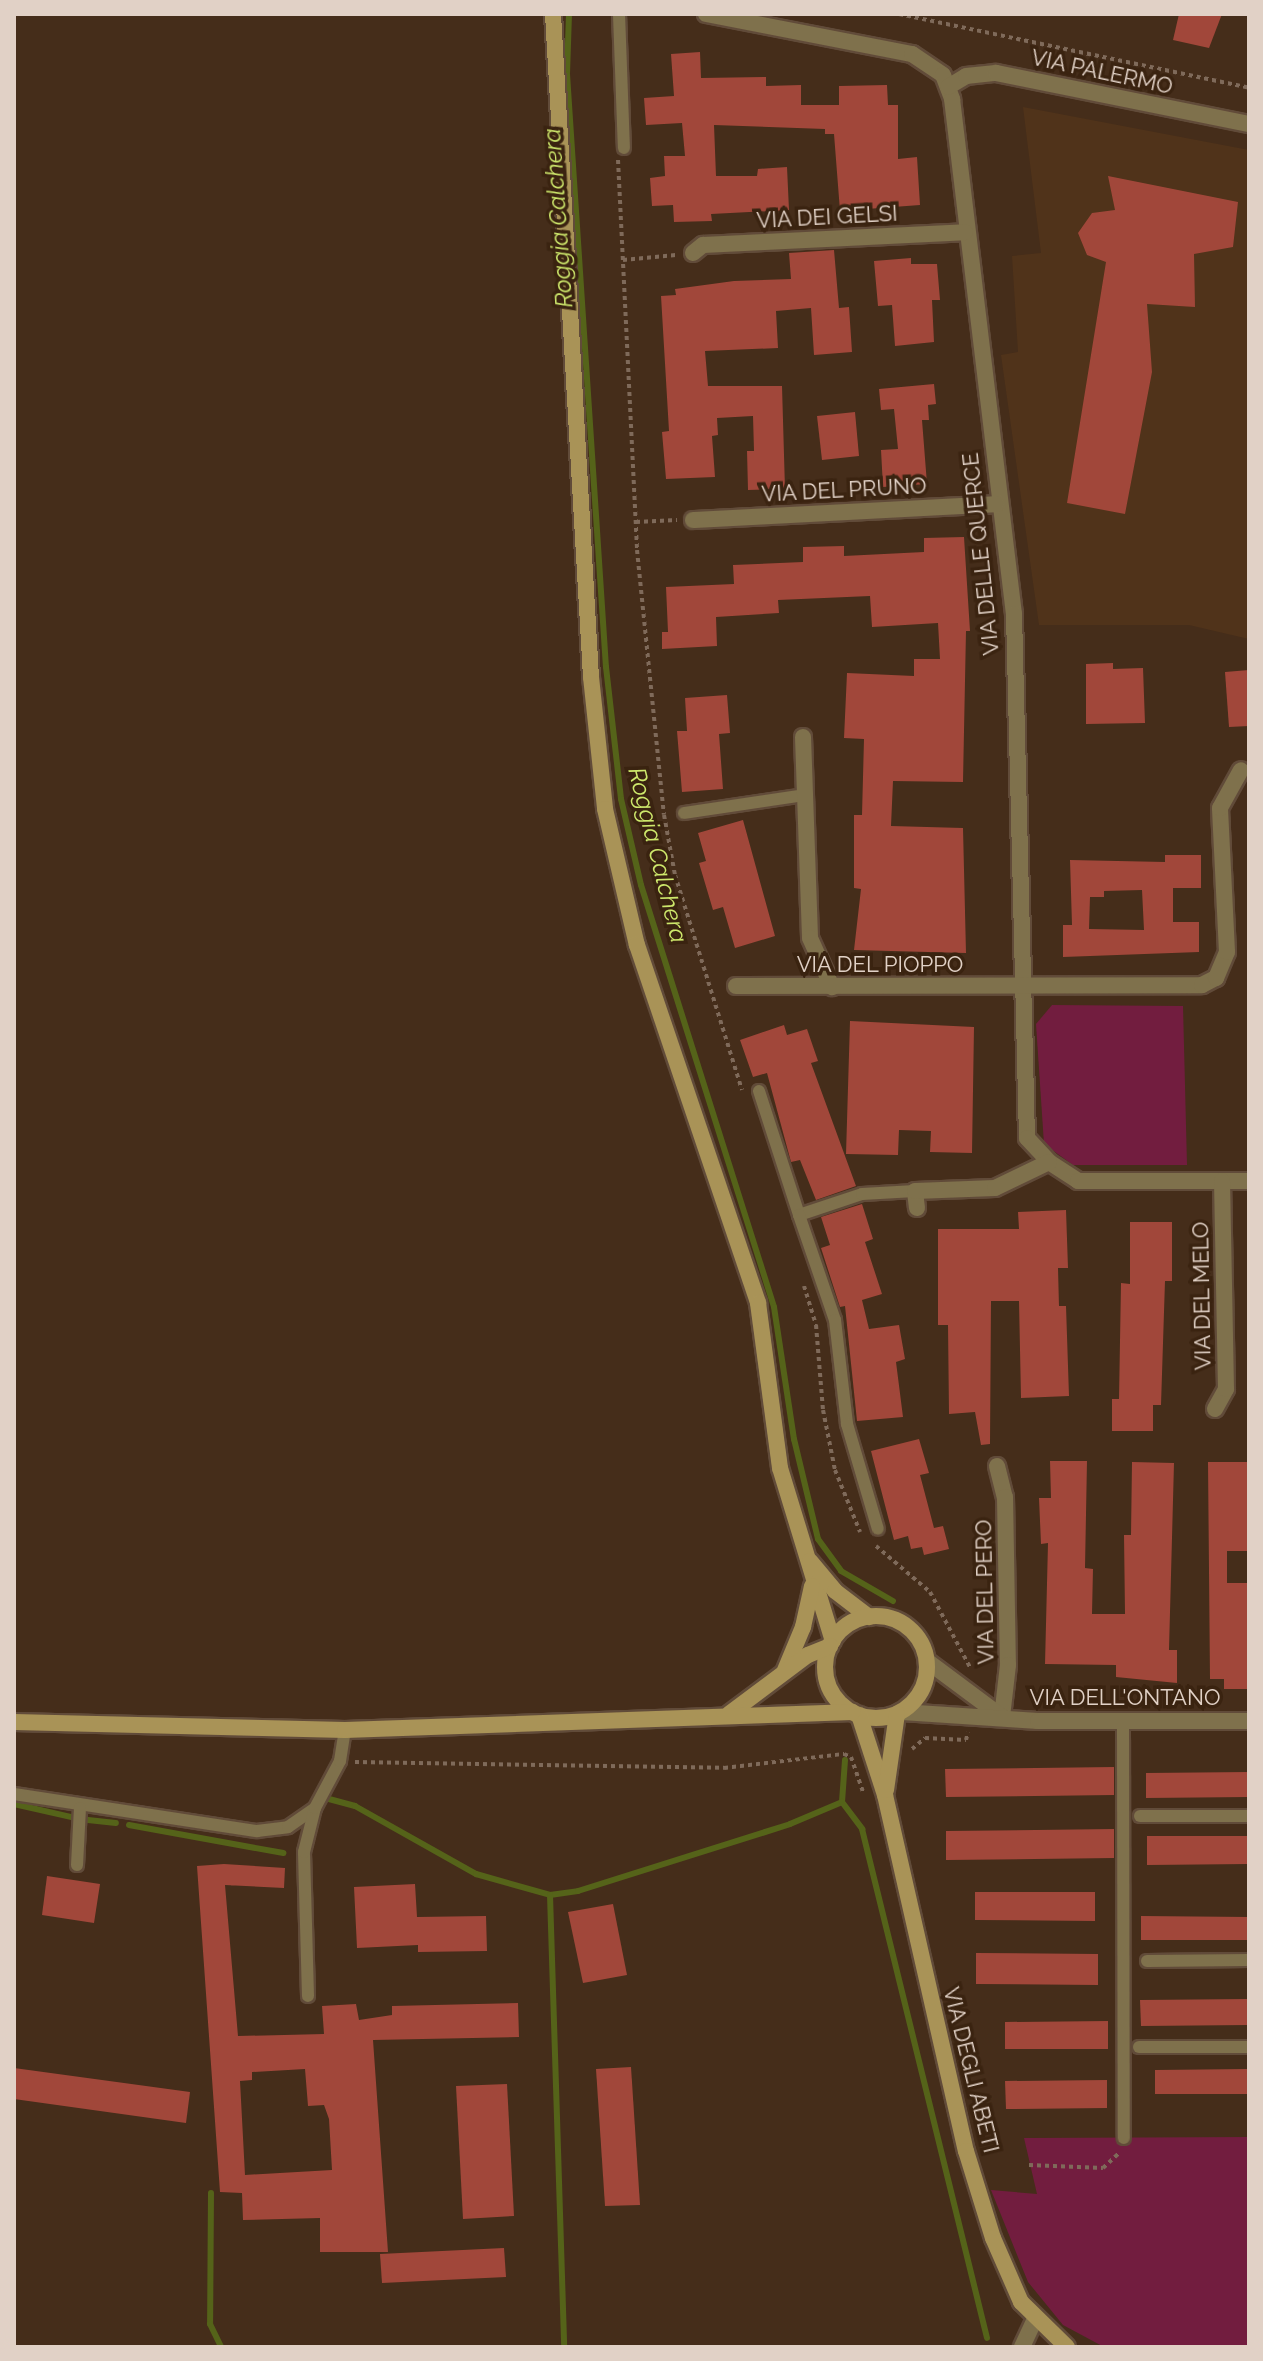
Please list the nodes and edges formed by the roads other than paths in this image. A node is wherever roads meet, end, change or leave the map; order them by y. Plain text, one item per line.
1 (553, 14) edge
2 (619, 14) edge
3 (706, 14) edge
4 (948, 87) junction
5 (1249, 124) edge
6 (621, 150) road end
7 (965, 232) junction
8 (693, 253) road end
9 (997, 504) junction
10 (693, 520) road end
11 (803, 737) dead end
12 (1241, 770) dead end
13 (805, 795) junction
14 (684, 813) dead end
15 (736, 986) dead end
16 (832, 987) junction
17 (1023, 988) junction
18 (759, 1091) dead end
19 (1049, 1162) junction
20 (1222, 1181) junction
21 (1249, 1181) edge
22 (916, 1200) joint
23 (799, 1215) junction
24 (1215, 1409) dead end
25 (997, 1466) dead end
26 (878, 1529) dead end
27 (804, 1551) junction
28 (812, 1584) junction
29 (869, 1617) junction
30 (831, 1643) junction
31 (927, 1661) junction
32 (785, 1671) junction
33 (899, 1713) junction
34 (856, 1714) junction
35 (727, 1715) junction
36 (1002, 1717) junction
37 (1123, 1721) junction
38 (1249, 1721) edge
39 (14, 1722) edge
40 (345, 1730) junction
41 (14, 1794) edge
42 (885, 1795) junction
43 (80, 1808) junction
44 (315, 1808) junction
45 (1140, 1816) dead end
46 (1249, 1816) edge
47 (77, 1865) dead end
48 (1249, 1960) edge
49 (1147, 1961) dead end
50 (308, 1996) dead end
51 (1139, 2047) dead end
52 (1249, 2047) edge
53 (1124, 2138) road end
54 (1035, 2319) junction
55 (1060, 2342) edge
56 (1022, 2347) edge

1 - 27 street
2 - 6 lane
3 - 4 street
4 - 5 street, VIA PALERMO
4 - 7 street, VIA DELLE QUERCE
7 - 8 street, VIA DEI GELSI
7 - 9 street, VIA DELLE QUERCE
9 - 10 street, VIA DEL PRUNO
9 - 17 street, VIA DELLE QUERCE
11 - 13 street
12 - 17 street, VIA DEL PIOPPO
13 - 14 lane
13 - 16 street
15 - 16 street, VIA DEL PIOPPO
16 - 17 street, VIA DEL PIOPPO
17 - 19 street, VIA DELLE QUERCE
18 - 23 lane
19 - 20 street, VIA DELLE QUERCE
19 - 22 street
20 - 21 street, VIA DELLE QUERCE
20 - 24 street, VIA DEL MELO
22 - 23 lane
23 - 26 lane
25 - 36 street, VIA DEL PERO
27 - 28 street
27 - 29 street
28 - 30 street
28 - 32 street
29 - 30 street
29 - 31 street
30 - 32 street
30 - 34 street
31 - 33 street
31 - 36 street, VIA DELL'ONTANO
32 - 35 street
33 - 34 street
33 - 36 street, VIA DELL'ONTANO
33 - 42 street, VIA DEGLI ABETI
34 - 35 street
34 - 42 street, VIA DEGLI ABETI
35 - 40 street
36 - 37 street, VIA DELL'ONTANO
37 - 38 street, VIA DELL'ONTANO
37 - 53 lane
39 - 40 street
40 - 44 lane
41 - 43 lane
42 - 54 street, VIA DEGLI ABETI
43 - 44 lane
43 - 47 lane
44 - 50 lane
45 - 46 lane
48 - 49 lane
51 - 52 lane
54 - 55 street, VIA DEGLI ABETI
54 - 56 street

